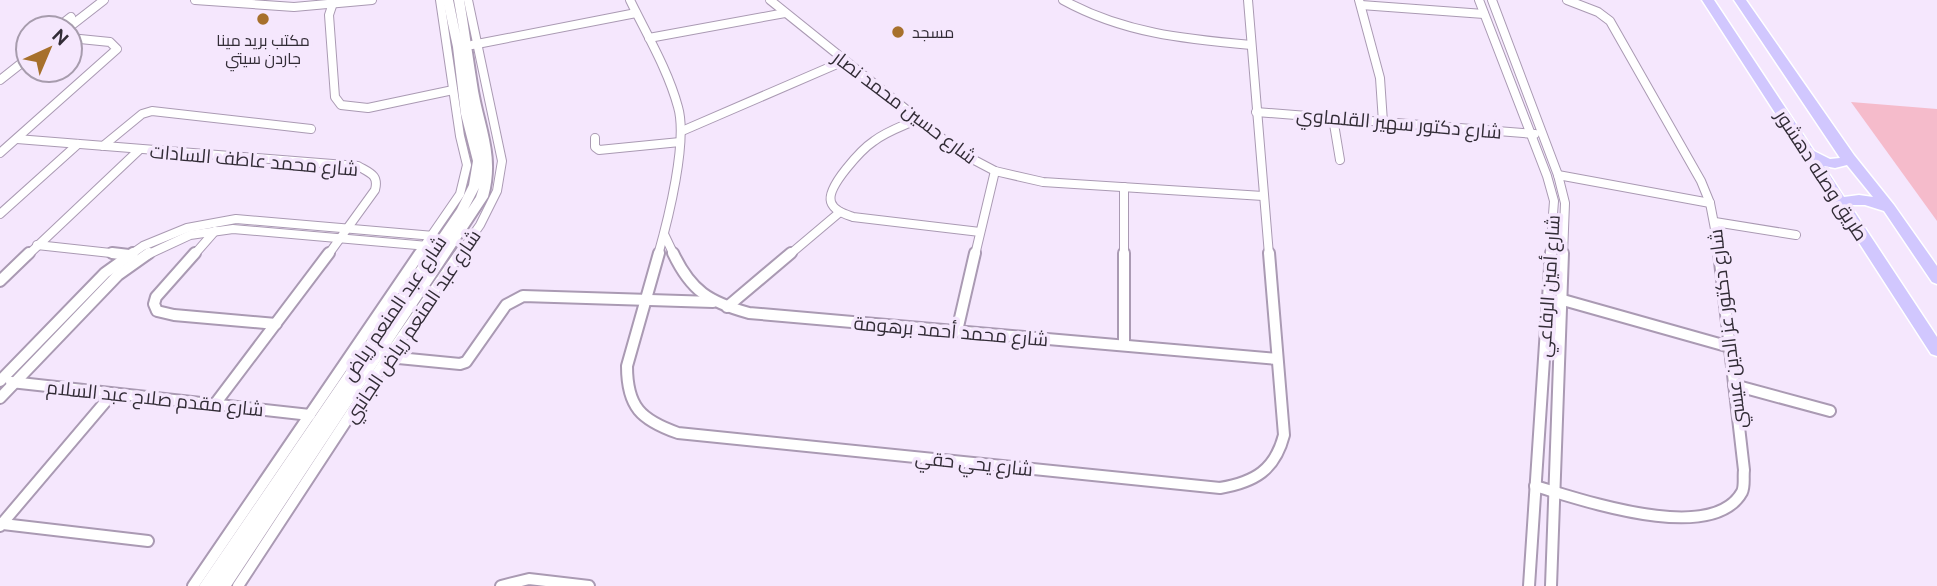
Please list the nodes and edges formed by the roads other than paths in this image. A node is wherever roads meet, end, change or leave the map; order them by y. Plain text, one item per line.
1 (93, 0) edge
2 (104, 0) edge
3 (195, 0) edge
4 (372, 0) edge
5 (440, 0) edge
6 (447, 0) edge
7 (459, 0) edge
8 (468, 0) edge
9 (630, 0) edge
10 (771, 0) edge
11 (1063, 0) edge
12 (1248, 0) edge
13 (1479, 0) edge
14 (1492, 0) edge
15 (1567, 0) edge
16 (1708, 0) edge
17 (1740, 0) edge
18 (1360, 3) edge
19 (331, 6) junction
20 (636, 13) junction
21 (785, 13) junction
22 (75, 14) edge
23 (1484, 14) junction
24 (84, 16) edge
25 (649, 38) junction
26 (84, 39) edge
27 (1251, 44) junction
28 (472, 45) junction
29 (844, 61) junction
30 (14, 69) edge
31 (0, 80) edge
32 (84, 81) edge
33 (81, 84) edge
34 (453, 90) junction
35 (1256, 112) junction
36 (1333, 118) junction
37 (918, 119) junction
38 (1384, 122) junction
39 (312, 129) dead end
40 (1530, 134) junction
41 (1542, 135) junction
42 (681, 136) junction
43 (594, 138) dead end
44 (17, 139) junction
45 (78, 144) junction
46 (103, 146) junction
47 (139, 150) junction
48 (0, 153) edge
49 (1809, 154) junction
50 (1849, 158) junction
51 (1340, 160) dead end
52 (995, 171) junction
53 (1558, 175) junction
54 (1124, 187) junction
55 (490, 191) junction
56 (1264, 196) junction
57 (1560, 202) junction
58 (1710, 203) junction
59 (1841, 203) junction
60 (1889, 208) junction
61 (840, 212) junction
62 (0, 214) edge
63 (1715, 222) junction
64 (348, 228) junction
65 (216, 230) junction
66 (980, 232) junction
67 (664, 234) junction
68 (1796, 235) dead end
69 (341, 238) junction
70 (470, 239) junction
71 (439, 242) junction
72 (37, 245) junction
73 (462, 250) junction
74 (129, 255) junction
75 (1937, 278) edge
76 (0, 281) edge
77 (644, 299) junction
78 (1563, 300) junction
79 (714, 302) junction
80 (409, 304) junction
81 (423, 306) junction
82 (727, 307) junction
83 (276, 324) junction
84 (957, 331) junction
85 (1124, 345) junction
86 (1730, 347) junction
87 (1937, 350) edge
88 (388, 357) junction
89 (1277, 359) junction
90 (1542, 369) junction
91 (1558, 374) junction
92 (0, 381) edge
93 (15, 383) junction
94 (1734, 385) junction
95 (112, 394) junction
96 (0, 398) edge
97 (215, 404) junction
98 (1830, 411) dead end
99 (310, 415) junction
100 (1535, 486) junction
101 (1554, 491) junction
102 (1, 525) edge
103 (148, 541) dead end
104 (193, 586) edge
105 (207, 586) edge
106 (222, 586) edge
107 (238, 586) edge
108 (501, 586) edge
109 (589, 586) edge
110 (1529, 586) edge
111 (1551, 586) edge

1 - 22 street
2 - 24 street
3 - 19 street
4 - 19 street
5 - 34 street, شارع عبد المنعم رياض الجانبي
6 - 71 street, شارع عبد المنعم رياض
7 - 28 street, شارع عبد المنعم رياض
8 - 28 street
9 - 20 street, شارع يحي حقي
10 - 21 street, شارع حسين محمد نصار
11 - 27 street
12 - 27 street, شارع يحي حقي
13 - 23 street, شارع أمين الرفاعي
14 - 41 street, شارع أمين الرفاعي
15 - 58 street, شارع دكتور عز الدين عيسي
16 - 49 main road, طريق وصله دهشور
17 - 50 main road, طريق وصله دهشور
18 - 23 street
18 - 38 street
19 - 34 street
20 - 25 street, شارع يحي حقي
20 - 28 street
21 - 25 street
21 - 29 street, شارع حسين محمد نصار
23 - 40 street, شارع أمين الرفاعي
25 - 42 street, شارع يحي حقي
26 - 32 street
27 - 35 street, شارع يحي حقي
28 - 55 street, شارع عبد المنعم رياض
29 - 37 street, شارع حسين محمد نصار
29 - 42 street
30 - 31 street
33 - 44 street
34 - 71 street, شارع عبد المنعم رياض الجانبي
35 - 36 street, شارع دكتور سهير القلماوي
35 - 56 street, شارع يحي حقي
36 - 38 street, شارع دكتور سهير القلماوي
36 - 51 street
37 - 52 street, شارع حسين محمد نصار
37 - 61 street
38 - 40 street, شارع دكتور سهير القلماوي
39 - 46 street
40 - 41 street, شارع دكتور سهير القلماوي
40 - 57 street, شارع أمين الرفاعي
41 - 53 street, شارع أمين الرفاعي
42 - 43 street
42 - 67 street, شارع يحي حقي
44 - 45 street, شارع محمد عاطف السادات
44 - 48 street
45 - 46 street, شارع محمد عاطف السادات
45 - 62 street
46 - 47 street, شارع محمد عاطف السادات
47 - 64 street, شارع محمد عاطف السادات
47 - 72 street
49 - 50 main road
49 - 59 main road, طريق وصله دهشور
50 - 60 main road, طريق وصله دهشور
52 - 54 street, شارع حسين محمد نصار
52 - 66 street
53 - 57 street, شارع أمين الرفاعي
53 - 58 street
54 - 56 street, شارع حسين محمد نصار
54 - 85 street
55 - 70 street, شارع عبد المنعم رياض الجانبي
55 - 71 street, شارع عبد المنعم رياض
56 - 89 street, شارع يحي حقي
57 - 78 street, شارع أمين الرفاعي
57 - 90 street, شارع أمين الرفاعي
58 - 63 street, شارع دكتور عز الدين عيسي
59 - 60 main road
59 - 87 main road, طريق وصله دهشور
60 - 75 main road, طريق وصله دهشور
61 - 66 street
61 - 82 street
63 - 68 street
63 - 86 street, شارع دكتور عز الدين عيسي
64 - 69 street, شارع محمد عاطف السادات
64 - 71 street
64 - 74 street
65 - 69 street
65 - 83 street
65 - 93 street
66 - 84 street
67 - 77 street, شارع يحي حقي
67 - 79 street, شارع محمد أحمد برهومة
69 - 71 street
69 - 83 street, شارع محمد عاطف السادات
70 - 71 street
70 - 73 street, شارع عبد المنعم رياض الجانبي
71 - 73 street
71 - 80 street, شارع عبد المنعم رياض
71 - 99 street, شارع عبد المنعم رياض الجانبي
71 - 105 street, شارع عبد المنعم رياض
72 - 74 street
72 - 76 street
73 - 81 street, شارع عبد المنعم رياض الجانبي
74 - 92 street
77 - 79 street
77 - 88 street
77 - 89 street, شارع يحي حقي
78 - 86 street
78 - 91 street, شارع أمين الرفاعي
79 - 82 street, شارع محمد أحمد برهومة
80 - 81 street
80 - 106 street, شارع عبد المنعم رياض
81 - 88 street, شارع عبد المنعم رياض الجانبي
82 - 84 street, شارع محمد أحمد برهومة
83 - 97 street, شارع محمد عاطف السادات
84 - 85 street, شارع محمد أحمد برهومة
85 - 89 street, شارع محمد أحمد برهومة
86 - 94 street, شارع دكتور عز الدين عيسي
88 - 107 street, شارع عبد المنعم رياض الجانبي
90 - 91 street
90 - 100 street, شارع أمين الرفاعي
91 - 101 street, شارع أمين الرفاعي
92 - 93 street, شارع مقدم صلاح عبد السلام
93 - 95 street, شارع مقدم صلاح عبد السلام
93 - 96 street
94 - 98 street
94 - 101 street, شارع دكتور عز الدين عيسي
95 - 97 street, شارع مقدم صلاح عبد السلام
95 - 102 street
97 - 99 street, شارع مقدم صلاح عبد السلام
99 - 104 street, شارع عبد المنعم رياض الجانبي
100 - 101 street, شارع دكتور عز الدين عيسي
100 - 110 street, شارع أمين الرفاعي
101 - 111 street, شارع أمين الرفاعي
102 - 103 street
108 - 109 street

